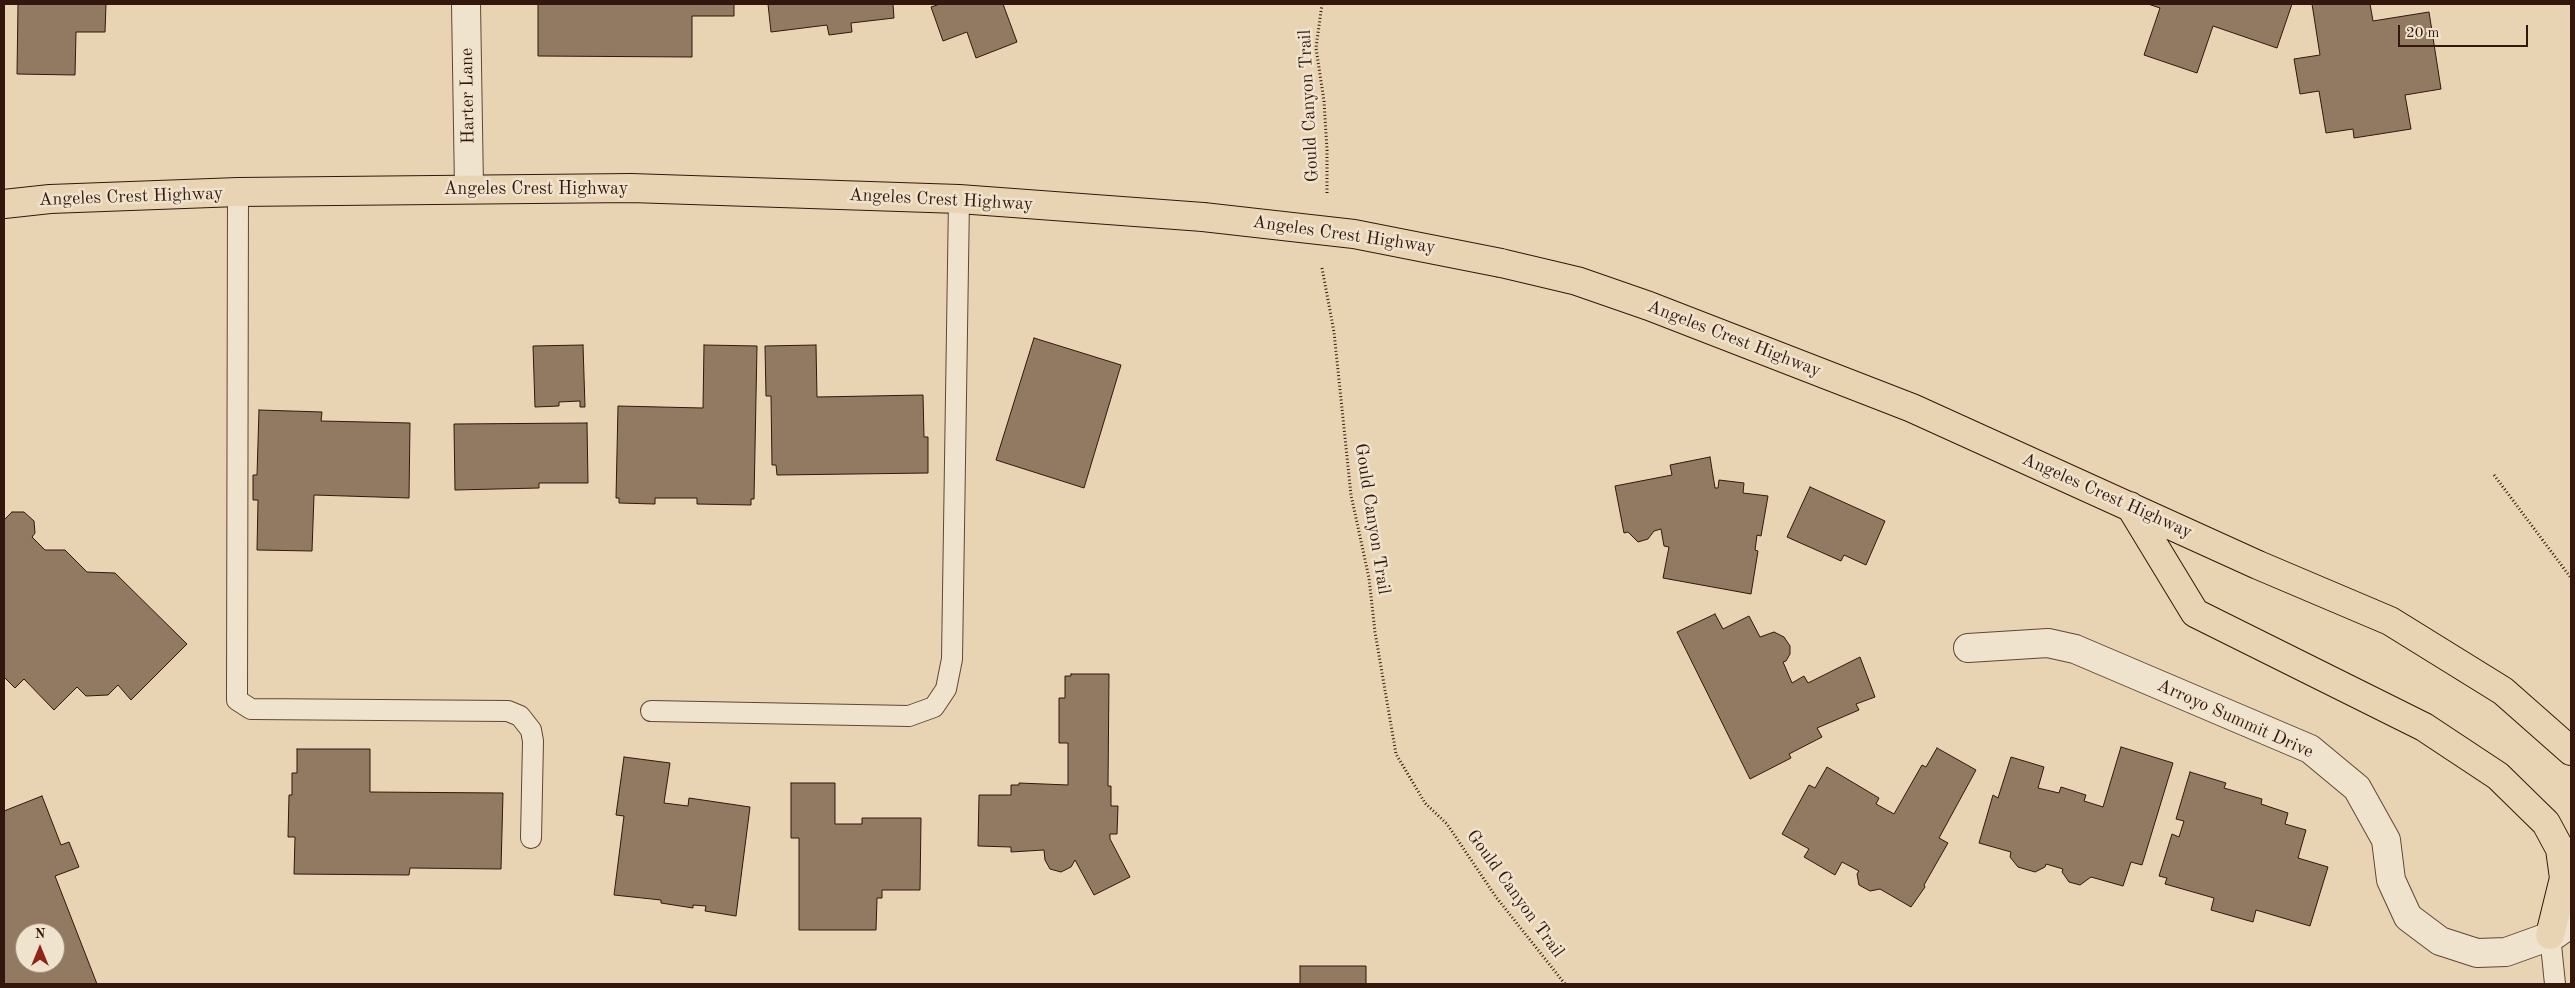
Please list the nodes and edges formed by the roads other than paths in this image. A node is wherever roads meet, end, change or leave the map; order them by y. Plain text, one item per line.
1 (466, 4) edge
2 (470, 188) junction
3 (238, 192) junction
4 (959, 198) junction
5 (4, 204) edge
6 (2130, 506) junction
7 (1968, 648) dead end
8 (650, 711) dead end
9 (2571, 751) edge
10 (531, 838) dead end
11 (2561, 929) edge
12 (2555, 984) edge

1 - 2 street, Harter Lane
2 - 3 main road, Angeles Crest Highway
2 - 4 main road, Angeles Crest Highway
3 - 5 main road, Angeles Crest Highway
3 - 10 lane
4 - 6 main road, Angeles Crest Highway, bridge
4 - 8 lane
6 - 9 main road, Angeles Crest Highway
6 - 11 main road
7 - 11 street, Arroyo Summit Drive
11 - 12 lane

